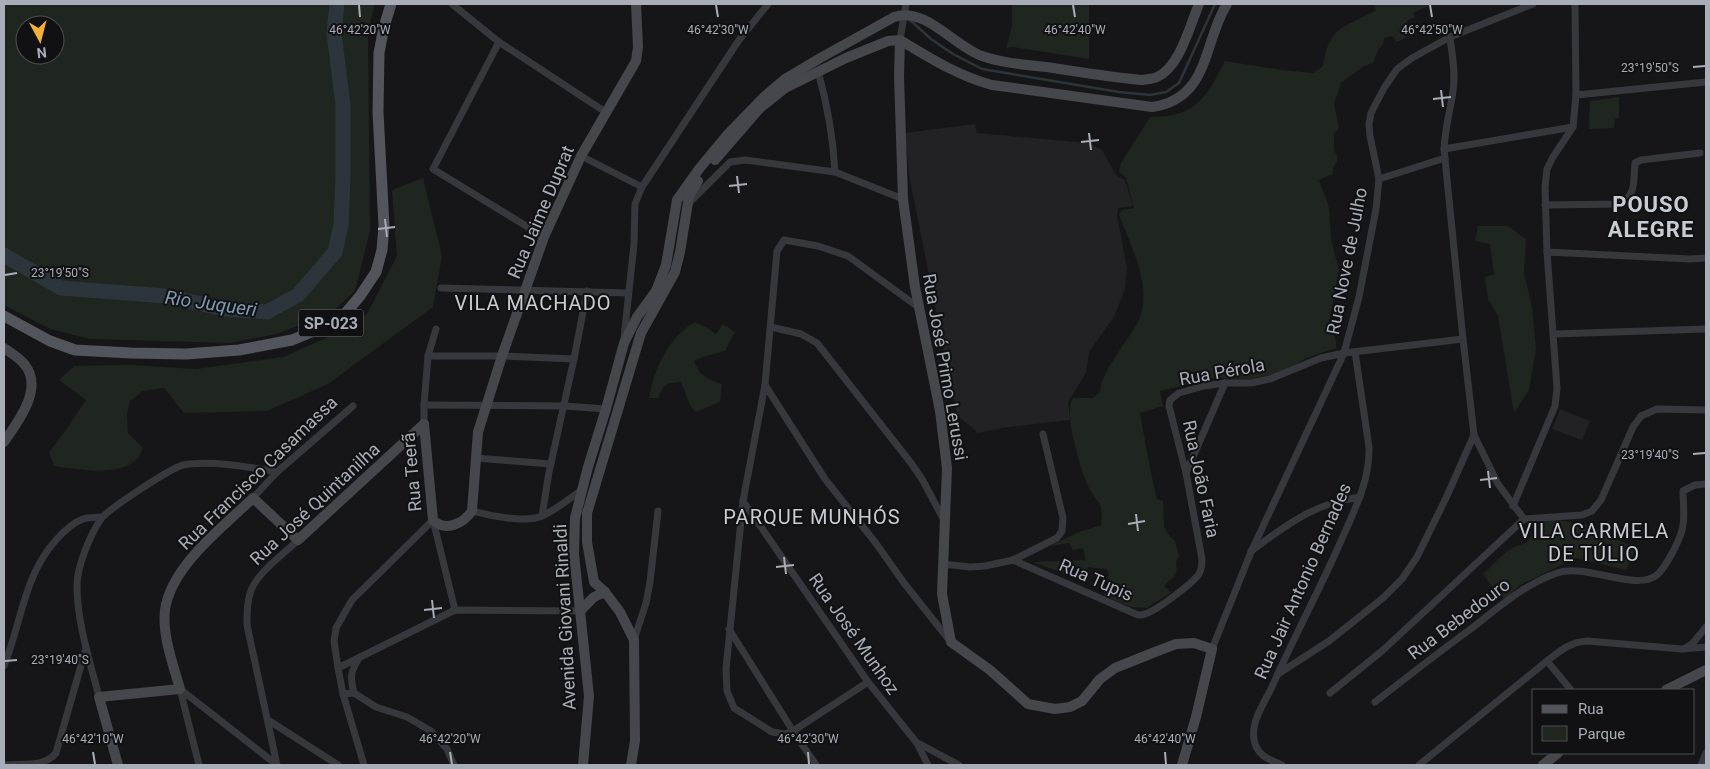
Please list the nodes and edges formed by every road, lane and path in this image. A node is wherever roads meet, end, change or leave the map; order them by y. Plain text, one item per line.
1 (391, 4) edge
2 (452, 4) edge
3 (636, 4) edge
4 (768, 4) edge
5 (1199, 4) edge
6 (1227, 4) edge
7 (1533, 4) edge
8 (1575, 4) edge
9 (904, 9) edge
10 (1450, 36) junction
11 (900, 40) junction
12 (499, 42) junction
13 (818, 71) junction
14 (1706, 82) edge
15 (1576, 95) junction
16 (607, 112) junction
17 (1573, 127) junction
18 (1444, 149) junction
19 (1700, 153) dead end
20 (581, 156) junction
21 (1445, 158) junction
22 (835, 172) junction
23 (1378, 179) junction
24 (642, 187) junction
25 (903, 199) junction
26 (1545, 205) junction
27 (675, 206) junction
28 (686, 206) junction
29 (544, 238) junction
30 (1547, 252) junction
31 (1706, 258) edge
32 (441, 288) dead end
33 (526, 289) junction
34 (587, 292) junction
35 (628, 293) junction
36 (918, 306) junction
37 (4, 316) edge
38 (771, 327) junction
39 (436, 328) dead end
40 (1706, 329) edge
41 (1554, 334) junction
42 (639, 338) junction
43 (1463, 339) junction
44 (625, 340) junction
45 (4, 348) edge
46 (1355, 352) junction
47 (1344, 353) junction
48 (621, 354) junction
49 (428, 356) junction
50 (502, 356) junction
51 (574, 358) junction
52 (632, 359) junction
53 (1225, 383) junction
54 (766, 385) junction
55 (424, 405) junction
56 (485, 405) junction
57 (353, 406) dead end
58 (564, 406) junction
59 (1170, 406) joint
60 (606, 410) junction
61 (1706, 410) edge
62 (424, 424) junction
63 (1043, 434) dead end
64 (1474, 435) junction
65 (4, 442) edge
66 (475, 458) junction
67 (551, 464) junction
68 (277, 472) junction
69 (1186, 473) junction
70 (1706, 484) edge
71 (582, 490) junction
72 (1360, 497) junction
73 (253, 498) junction
74 (743, 501) junction
75 (1513, 506) junction
76 (658, 510) dead end
77 (472, 511) junction
78 (542, 516) junction
79 (102, 517) junction
80 (1524, 519) junction
81 (433, 520) junction
82 (946, 524) junction
83 (298, 540) junction
84 (1250, 552) junction
85 (1202, 559) joint
86 (1013, 560) junction
87 (943, 564) junction
88 (605, 592) junction
89 (455, 610) junction
90 (580, 611) junction
91 (1706, 627) edge
92 (730, 629) junction
93 (634, 640) junction
94 (951, 642) junction
95 (1706, 647) edge
96 (86, 648) junction
97 (1682, 649) junction
98 (1212, 650) junction
99 (359, 658) junction
100 (1547, 662) junction
101 (4, 666) edge
102 (338, 668) junction
103 (1706, 670) edge
104 (1277, 674) junction
105 (868, 682) junction
106 (180, 689) junction
107 (1570, 689) edge
108 (1668, 689) edge
109 (354, 693) junction
110 (1330, 693) dead end
111 (343, 694) junction
112 (99, 697) junction
113 (1375, 702) dead end
114 (268, 720) junction
115 (793, 731) junction
116 (916, 742) junction
117 (1706, 753) edge
118 (1557, 754) edge
119 (4, 764) edge
120 (1700, 764) edge
121 (118, 765) edge
122 (199, 765) edge
123 (277, 765) edge
124 (338, 765) edge
125 (364, 765) edge
126 (454, 765) edge
127 (583, 765) edge
128 (631, 765) edge
129 (816, 765) edge
130 (928, 765) edge
131 (959, 765) edge
132 (1182, 765) edge
133 (1282, 765) edge
134 (1419, 765) edge
135 (1543, 765) edge

1 - 37 main road, SP-023
2 - 12 street
3 - 16 street, Rua Jaime Duprat
4 - 24 street
5 - 9 street
6 - 11 street
7 - 10 street, Rua Nove de Julho
8 - 15 street
9 - 11 street, Rua José Primo Lerussi
9 - 27 street, Avenida Giovani Rinaldi
10 - 18 street
10 - 23 street, Rua Nove de Julho
11 - 13 street, Avenida Giovani Rinaldi
11 - 25 street, Rua José Primo Lerussi
12 - 16 street
12 - 29 street
13 - 22 street
13 - 28 street, Avenida Giovani Rinaldi
14 - 15 street
15 - 17 street
16 - 20 street, Rua Jaime Duprat
17 - 18 street
17 - 26 street
18 - 21 street
19 - 26 street
20 - 24 street
20 - 29 street, Rua Jaime Duprat
21 - 23 street
21 - 43 street
22 - 25 street
22 - 28 street
23 - 47 street, Rua Nove de Julho
24 - 35 street
25 - 36 street, Rua José Primo Lerussi
26 - 30 street
27 - 28 street
27 - 44 street, Avenida Giovani Rinaldi
28 - 42 street, Avenida Giovani Rinaldi
29 - 33 street, Rua Jaime Duprat
30 - 31 street
30 - 41 street
32 - 33 street
33 - 34 street
33 - 50 street, Rua Jaime Duprat
34 - 35 street
34 - 51 street
35 - 44 street
36 - 38 street
36 - 82 street, Rua José Primo Lerussi
38 - 54 street
38 - 82 street
39 - 49 street, Rua Teerã
40 - 41 street
41 - 75 street
42 - 44 street
42 - 52 street, Avenida Giovani Rinaldi
43 - 46 street, Rua Pérola
43 - 64 street
44 - 48 street, Avenida Giovani Rinaldi
45 - 65 street
46 - 47 street, Rua Pérola
46 - 72 street, Rua Jair Antonio Bernades
47 - 53 street, Rua Pérola
47 - 84 street, Rua Nove de Julho
48 - 52 street
48 - 60 street, Avenida Giovani Rinaldi
49 - 50 street
49 - 55 street, Rua Teerã
50 - 51 street
50 - 56 street, Rua Jaime Duprat
51 - 58 street
52 - 88 street, Avenida Giovani Rinaldi
53 - 59 street, Rua Pérola
53 - 69 street
54 - 74 street
54 - 94 street
55 - 56 street
55 - 62 street, Rua Teerã
56 - 58 street
56 - 66 street, Rua Jaime Duprat
57 - 68 street, Rua Francisco Casamassa
58 - 60 street
58 - 67 street
59 - 69 street, Rua João Faria
60 - 71 street, Avenida Giovani Rinaldi
61 - 80 street
62 - 81 street, Rua Teerã
62 - 83 street, Rua José Quintanilha
63 - 86 street
64 - 75 street
64 - 104 street
66 - 67 street
66 - 77 street, Rua Jaime Duprat
67 - 78 street
68 - 73 street, Rua Francisco Casamassa
68 - 79 street
69 - 85 street, Rua João Faria
70 - 113 street, Rua Bebedouro
71 - 78 street
71 - 90 street, Avenida Giovani Rinaldi
72 - 84 street
72 - 104 street, Rua Jair Antonio Bernades
73 - 83 street
73 - 106 street, Rua Francisco Casamassa
74 - 92 street
74 - 105 street, Rua José Munhoz
75 - 80 street
76 - 93 street
77 - 78 street
77 - 81 street
79 - 96 street
79 - 101 street
80 - 110 street
81 - 89 street, Rua Teerã
81 - 102 street
82 - 87 street, Rua José Primo Lerussi
83 - 114 street, Rua José Quintanilha
84 - 98 street, Rua Nove de Julho
85 - 86 street, Rua Tupis
86 - 87 street
87 - 94 street, Rua José Primo Lerussi
88 - 90 street
88 - 93 street, Avenida Giovani Rinaldi
89 - 90 street
89 - 99 street
90 - 127 street, Avenida Giovani Rinaldi
91 - 97 street
92 - 115 street
92 - 115 street
93 - 128 street, Avenida Giovani Rinaldi
94 - 98 street
95 - 97 street
96 - 112 street
96 - 119 street
97 - 100 street
98 - 132 street
99 - 102 street
99 - 109 street
100 - 107 street
100 - 134 street
102 - 111 street
103 - 108 street
104 - 133 street, Rua Jair Antonio Bernades
105 - 115 street
105 - 116 street, Rua José Munhoz
106 - 112 street
106 - 122 street, Rua Francisco Casamassa
106 - 123 street
109 - 111 street
109 - 126 street
111 - 125 street
112 - 121 street
114 - 123 street, Rua José Quintanilha
114 - 124 street
115 - 129 street
116 - 130 street
116 - 131 street, Rua José Munhoz
117 - 120 street
118 - 135 street

